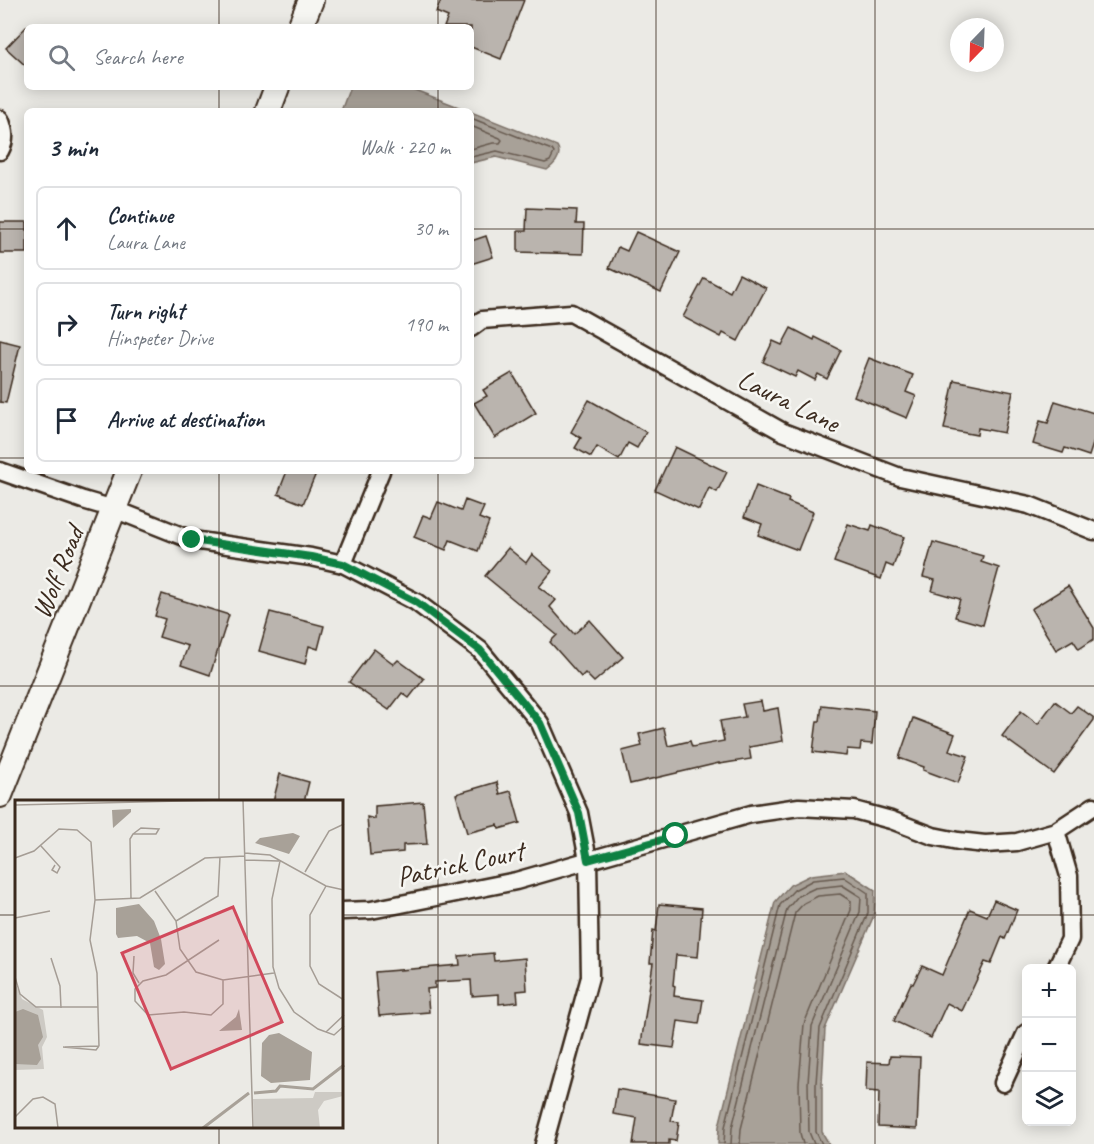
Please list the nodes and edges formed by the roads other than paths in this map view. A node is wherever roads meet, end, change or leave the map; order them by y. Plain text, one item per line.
1 (310, 0) edge
2 (301, 24) edge
3 (276, 90) edge
4 (269, 108) edge
5 (0, 119) edge
6 (0, 151) edge
7 (474, 326) edge
8 (0, 471) edge
9 (128, 474) edge
10 (380, 474) edge
11 (114, 509) junction
12 (1094, 531) edge
13 (343, 564) junction
14 (0, 795) edge
15 (1094, 806) edge
16 (1056, 831) junction
17 (588, 860) junction
18 (344, 911) edge
19 (1058, 964) edge
20 (1022, 1042) edge
21 (1003, 1083) dead end
22 (544, 1144) edge

1 - 2 main road
3 - 4 main road
5 - 6 street
7 - 12 street, Laura Lane
8 - 11 street
9 - 11 main road, Wolf Road
10 - 13 street
11 - 13 street
11 - 14 main road, Wolf Road
13 - 17 street
15 - 16 street
16 - 17 street
16 - 19 street
17 - 18 street, Patrick Court
17 - 22 street
20 - 21 street

